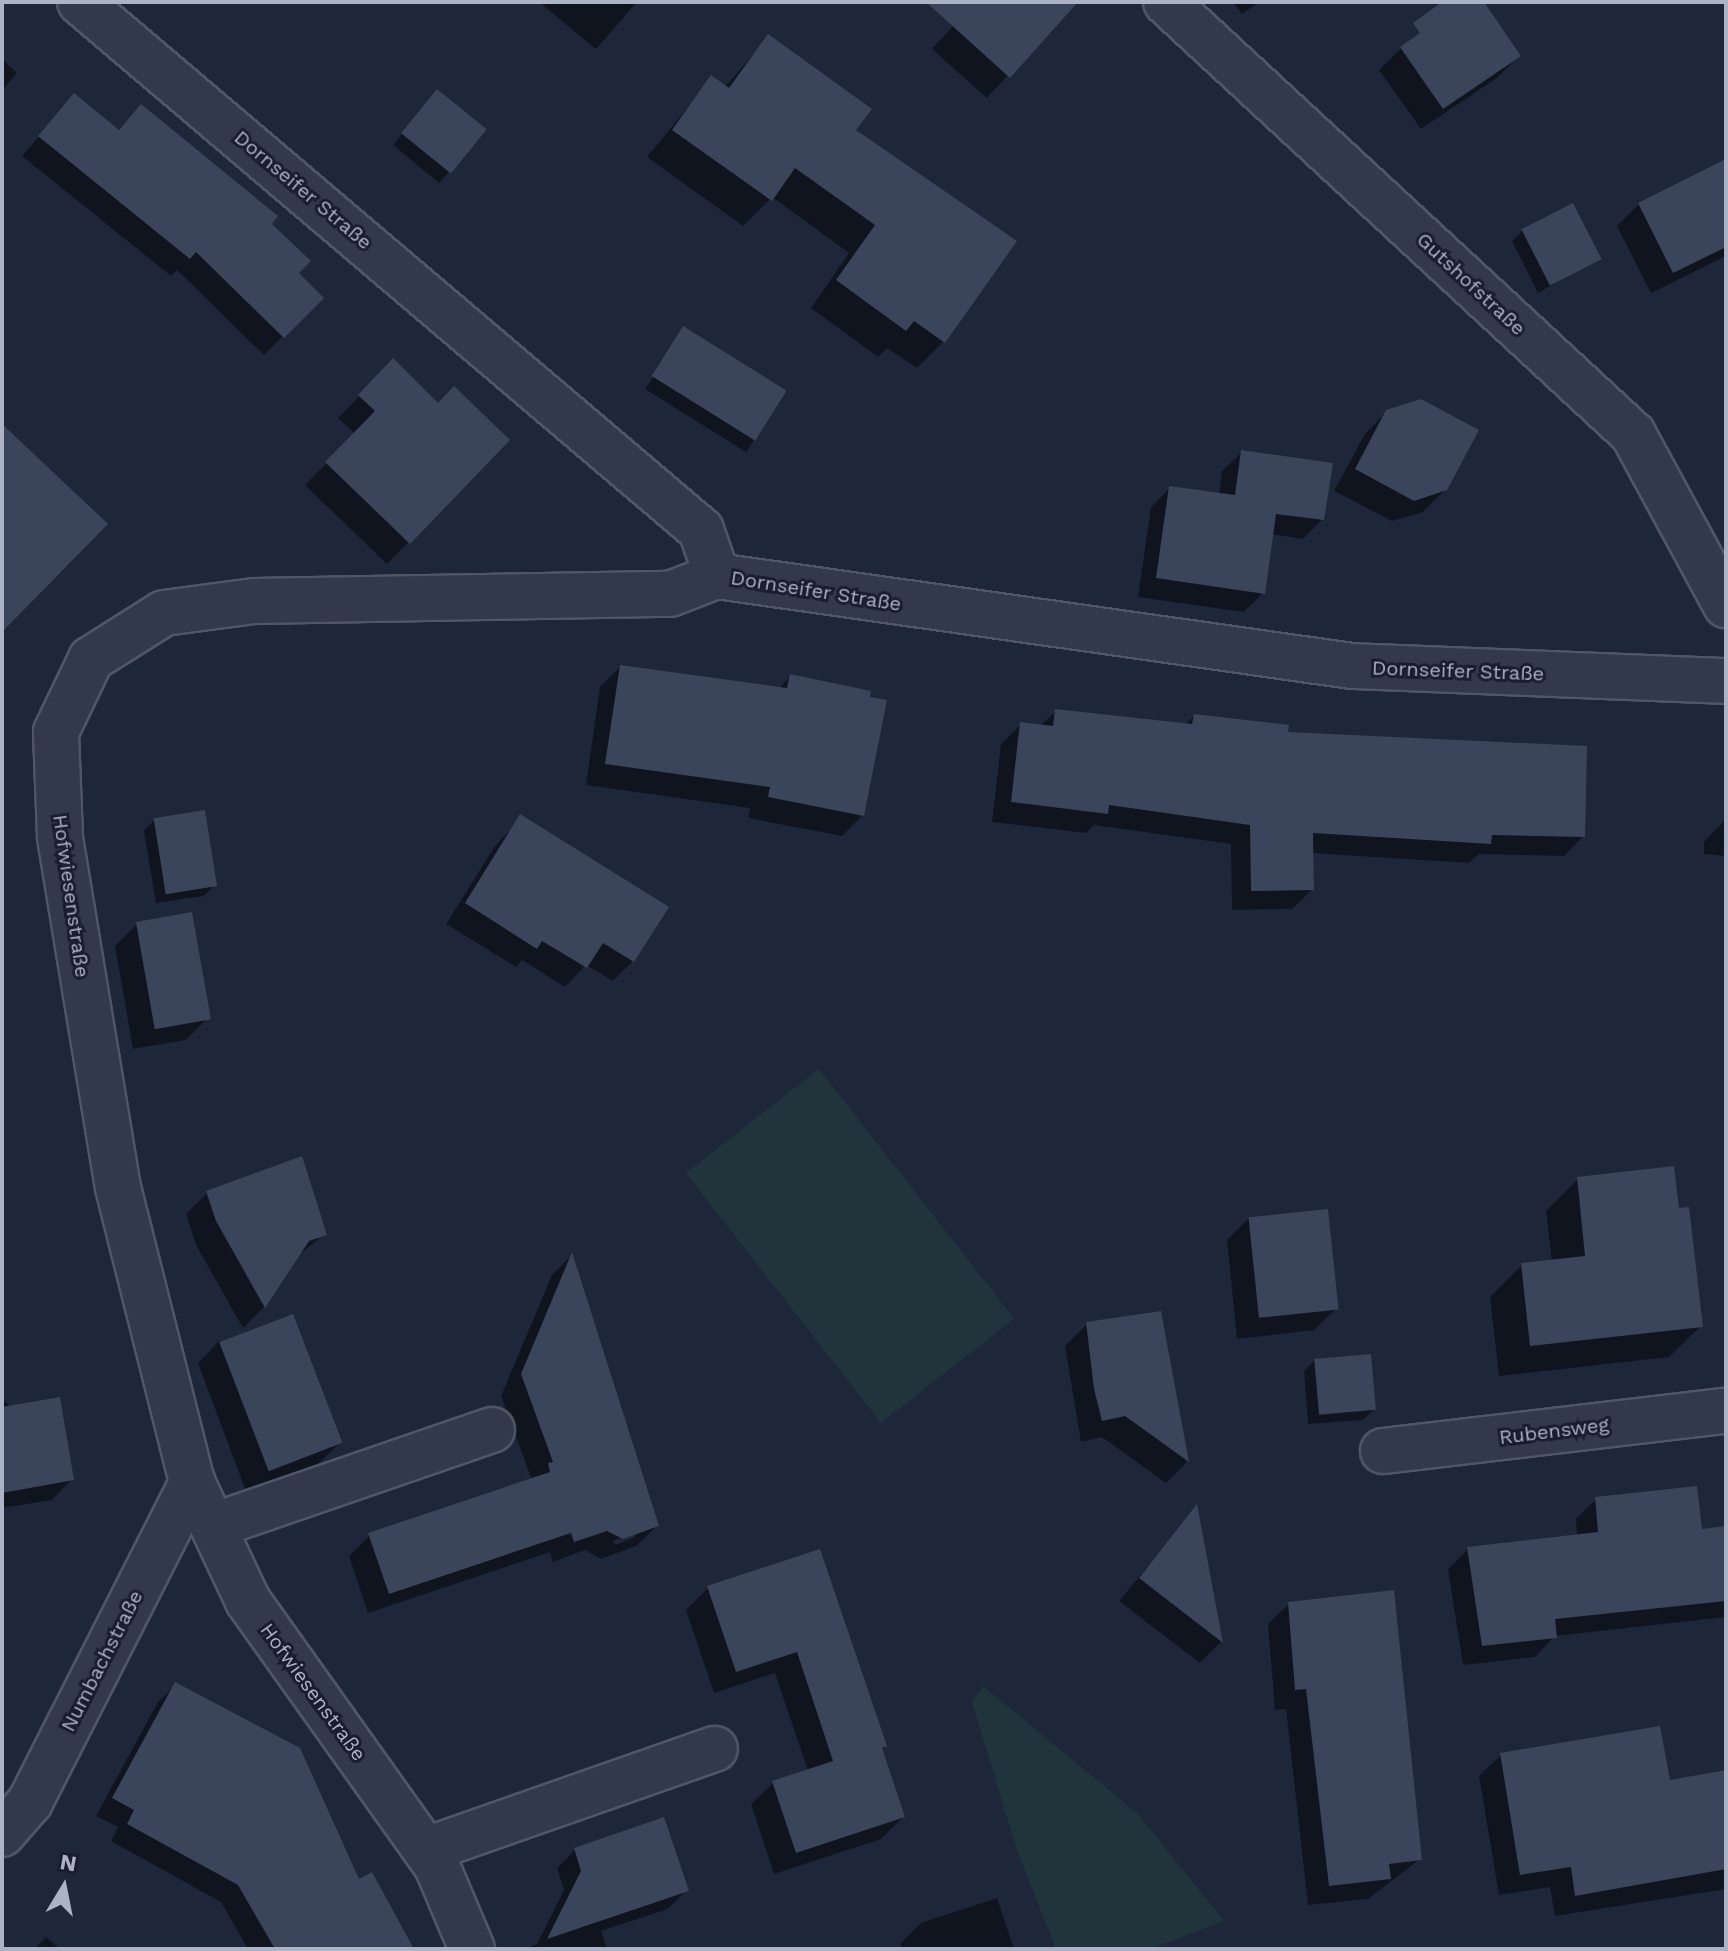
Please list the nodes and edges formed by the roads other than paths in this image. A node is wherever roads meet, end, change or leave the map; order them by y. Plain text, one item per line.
1 (80, 2) edge
2 (1166, 2) edge
3 (717, 576) junction
4 (1726, 605) edge
5 (1726, 681) edge
6 (1726, 1411) edge
7 (492, 1430) dead end
8 (1383, 1451) dead end
9 (192, 1482) junction
10 (213, 1526) junction
11 (715, 1749) dead end
12 (2, 1834) edge
13 (426, 1850) junction
14 (472, 1949) edge

1 - 3 street, Dornseifer Straße
2 - 4 street, Gutshofstraße
3 - 5 street, Dornseifer Straße
3 - 9 street, Hofwiesenstraße
6 - 8 street, Rubensweg
7 - 10 street
9 - 10 street, Hofwiesenstraße
9 - 12 street, Numbachstraße
10 - 13 street, Hofwiesenstraße
11 - 13 street
13 - 14 street, Hofwiesenstraße

